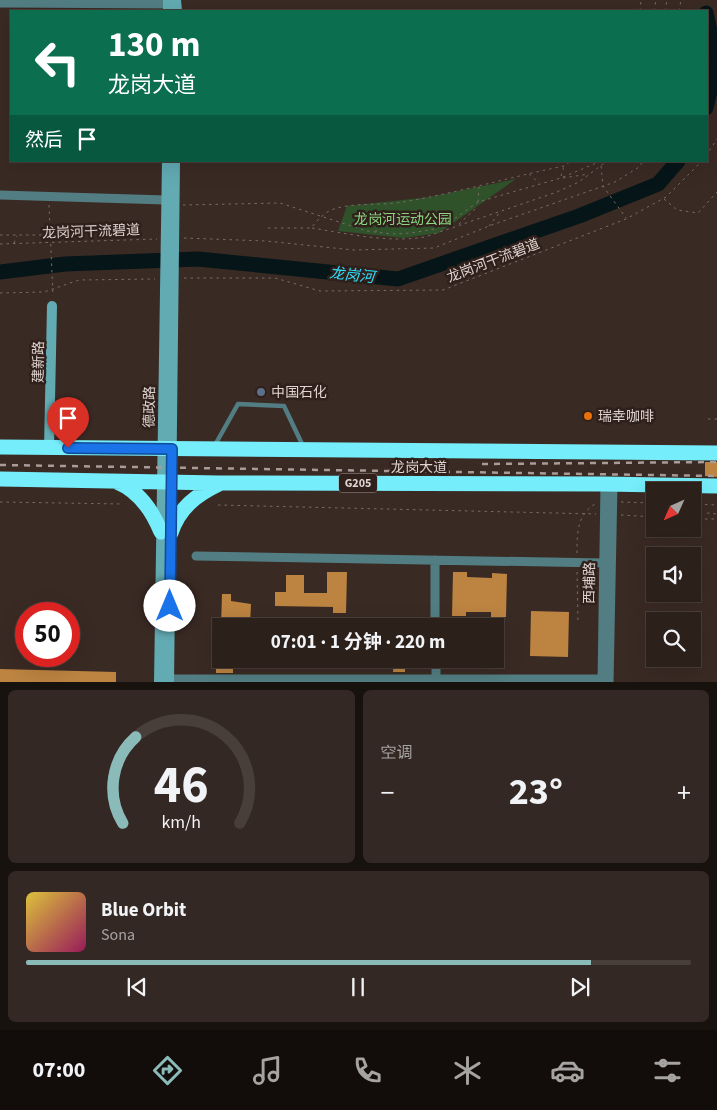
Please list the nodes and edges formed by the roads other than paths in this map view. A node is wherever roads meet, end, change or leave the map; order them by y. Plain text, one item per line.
1 (0, 3) edge
2 (172, 5) edge
3 (167, 162) edge
4 (175, 162) edge
5 (0, 195) edge
6 (170, 202) junction
7 (53, 303) road end
8 (0, 446) edge
9 (50, 448) junction
10 (167, 449) junction
11 (213, 449) junction
12 (305, 450) junction
13 (717, 453) edge
14 (0, 479) edge
15 (113, 480) junction
16 (167, 482) junction
17 (219, 483) junction
18 (609, 484) junction
19 (717, 486) edge
20 (608, 515) junction
21 (166, 532) junction
22 (196, 556) dead end
23 (435, 560) junction
24 (604, 563) junction
25 (435, 618) edge
26 (436, 668) edge
27 (164, 681) edge
28 (436, 681) edge
29 (606, 681) edge

1 - 2 street
3 - 6 main road, 德政路
4 - 6 main road, 德政路
5 - 6 street
6 - 10 main road, 德政路
7 - 9 main road, 建新路
8 - 9 highway, 龙岗大道
9 - 10 highway, 龙岗大道
10 - 11 highway, 龙岗大道
10 - 16 main road, 德政路
11 - 12 highway, 龙岗大道
11 - 12 lane
12 - 13 highway, 龙岗大道
14 - 15 highway, 龙岗大道 / G205
15 - 16 highway, 龙岗大道 / G205
15 - 21 highway
16 - 17 highway, 龙岗大道 / G205
16 - 21 main road, 德政路
17 - 18 highway, 龙岗大道 / G205
17 - 21 highway
18 - 19 highway, 龙岗大道 / G205
18 - 20 street, 西埔路
20 - 24 street, 西埔路
20 - 29 street, 西埔路
21 - 27 main road, 德政路
22 - 23 street
23 - 24 street
23 - 25 street
24 - 29 street, 西埔路
26 - 28 street
27 - 28 street
28 - 29 street

